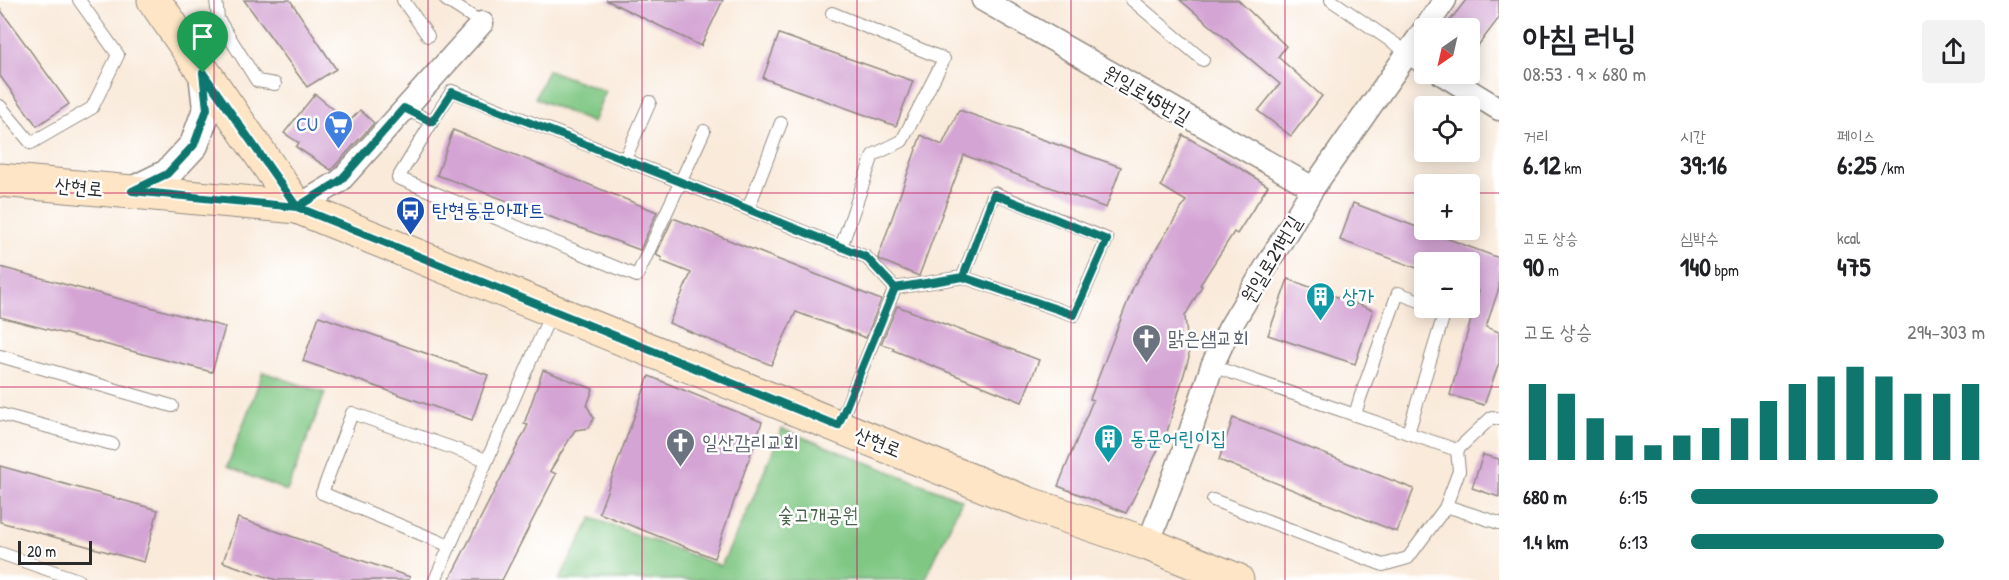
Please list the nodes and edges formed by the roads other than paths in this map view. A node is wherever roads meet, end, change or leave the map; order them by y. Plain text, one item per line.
1 (79, 0) edge
2 (154, 0) edge
3 (216, 0) edge
4 (403, 0) edge
5 (446, 0) edge
6 (982, 0) edge
7 (1132, 0) edge
8 (1331, 0) edge
9 (1445, 0) edge
10 (832, 13) dead end
11 (1436, 18) edge
12 (482, 23) joint
13 (428, 36) dead end
14 (1414, 57) edge
15 (1203, 60) dead end
16 (1414, 60) edge
17 (203, 73) junction
18 (275, 84) dead end
19 (1458, 84) edge
20 (650, 102) dead end
21 (0, 105) edge
22 (404, 108) junction
23 (1499, 109) edge
24 (432, 122) junction
25 (782, 123) dead end
26 (704, 131) dead end
27 (625, 159) junction
28 (0, 180) edge
29 (681, 182) junction
30 (1312, 188) junction
31 (132, 191) junction
32 (297, 207) junction
33 (748, 209) junction
34 (841, 247) junction
35 (963, 277) junction
36 (895, 288) junction
37 (1414, 299) edge
38 (552, 310) junction
39 (1443, 318) edge
40 (0, 356) edge
41 (1212, 366) junction
42 (171, 406) dead end
43 (0, 414) edge
44 (1355, 415) junction
45 (1499, 419) edge
46 (838, 426) junction
47 (1408, 433) junction
48 (112, 444) dead end
49 (1457, 450) junction
50 (488, 460) junction
51 (1213, 500) dead end
52 (1446, 506) junction
53 (1499, 523) edge
54 (1148, 544) junction
55 (450, 546) junction
56 (0, 553) edge
57 (78, 580) edge
58 (435, 580) edge
59 (1237, 580) edge

1 - 21 lane
2 - 17 main road
3 - 18 lane
4 - 13 lane
5 - 12 lane
6 - 30 street, 원일로45번길
7 - 15 lane
8 - 14 lane
9 - 11 street, 원일로21번길
10 - 34 lane
12 - 22 street
16 - 30 street, 원일로21번길
17 - 31 street
17 - 32 main road
19 - 23 street
20 - 27 lane
22 - 24 lane
22 - 32 street
24 - 27 lane
24 - 29 lane
25 - 33 lane
26 - 29 lane
27 - 29 lane
28 - 31 main road, 산현로
29 - 33 lane
30 - 41 street, 원일로21번길
31 - 32 main road, 산현로
32 - 38 main road, 산현로
33 - 34 lane
34 - 36 lane
35 - 35 lane
35 - 36 lane
36 - 46 lane
37 - 44 lane
38 - 46 main road, 산현로
38 - 50 lane
39 - 47 lane
40 - 42 lane
41 - 44 lane
41 - 54 street, 원일로21번길
43 - 48 lane
44 - 47 lane
45 - 49 lane
46 - 54 main road, 산현로
47 - 49 lane
49 - 52 lane
50 - 55 lane
50 - 55 lane
51 - 52 lane
52 - 53 lane
54 - 59 main road, 산현로
55 - 58 lane
56 - 57 lane

